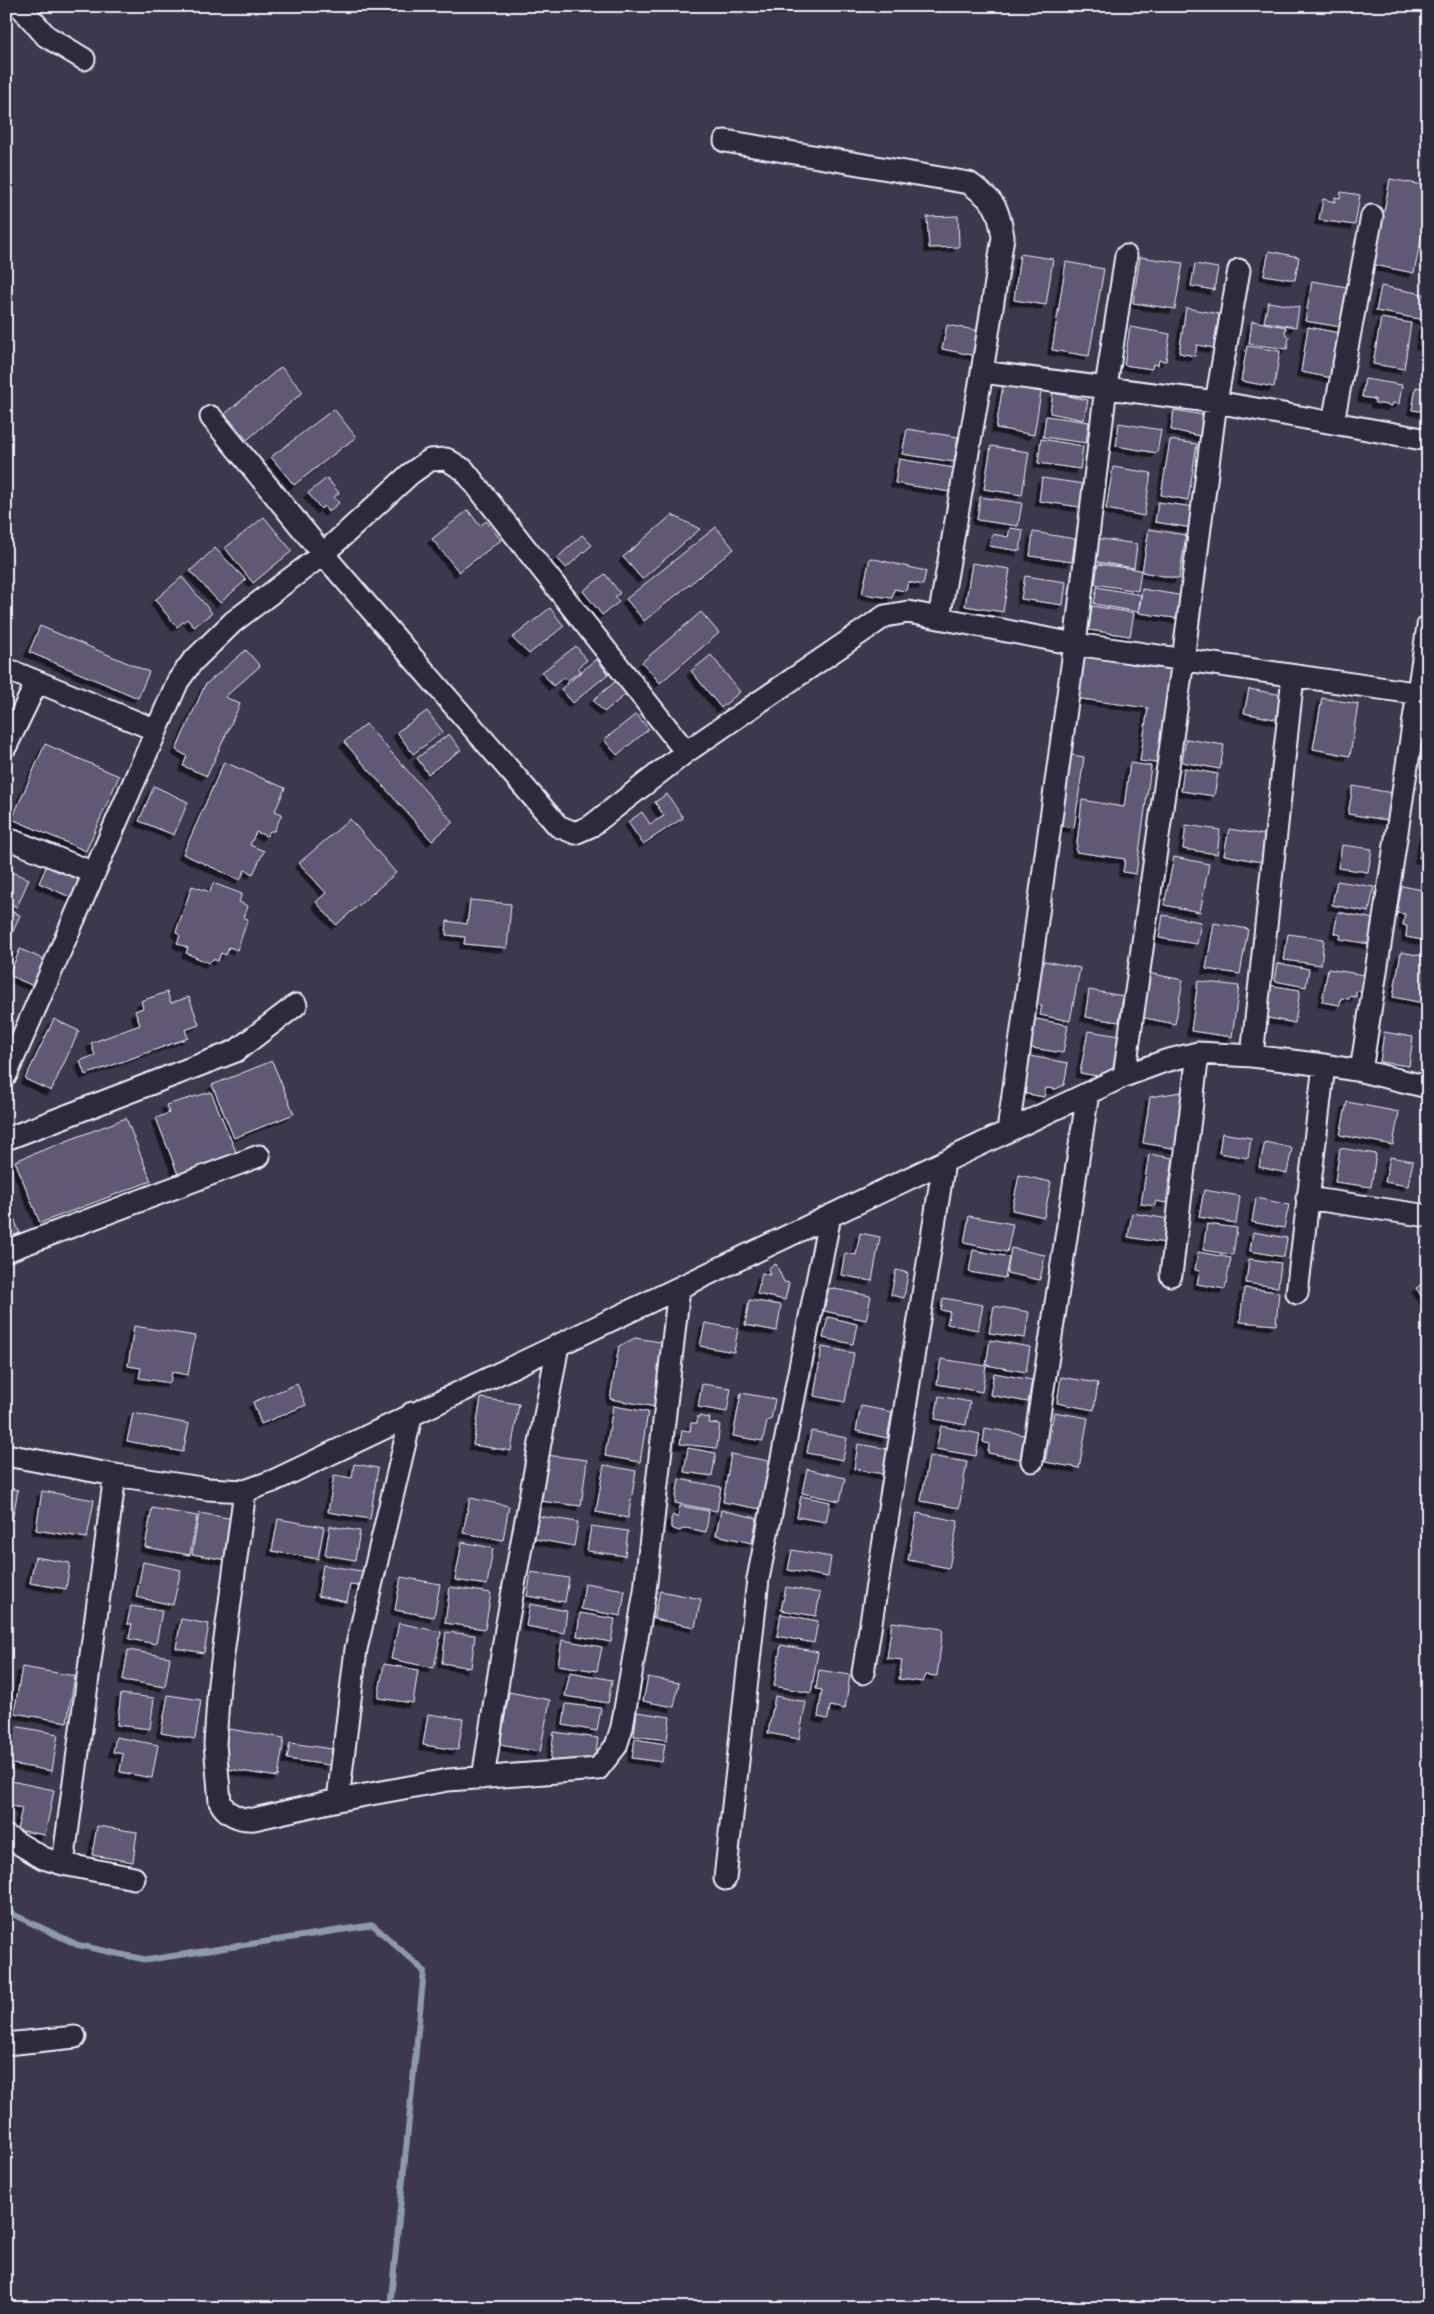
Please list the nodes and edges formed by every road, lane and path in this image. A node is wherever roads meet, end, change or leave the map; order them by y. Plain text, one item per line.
1 (20, 6) edge
2 (84, 59) dead end
3 (725, 141) dead end
4 (1372, 216) dead end
5 (1126, 256) dead end
6 (1239, 270) dead end
7 (982, 372) junction
8 (1106, 387) junction
9 (1216, 402) junction
10 (211, 417) dead end
11 (1333, 422) junction
12 (1428, 440) edge
13 (323, 554) junction
14 (939, 618) junction
15 (1428, 626) edge
16 (1075, 644) junction
17 (1183, 660) junction
18 (6, 669) edge
19 (1294, 676) junction
20 (37, 682) junction
21 (1422, 694) edge
22 (156, 730) junction
23 (6, 746) edge
24 (686, 752) junction
25 (6, 838) edge
26 (94, 873) junction
27 (296, 1005) dead end
28 (1198, 1053) junction
29 (1252, 1056) junction
30 (1324, 1065) junction
31 (1361, 1071) junction
32 (6, 1075) edge
33 (1124, 1076) junction
34 (1428, 1087) edge
35 (1088, 1093) junction
36 (1008, 1131) junction
37 (6, 1139) edge
38 (259, 1156) dead end
39 (944, 1162) junction
40 (1307, 1198) junction
41 (830, 1216) junction
42 (1428, 1216) edge
43 (6, 1251) edge
44 (1171, 1275) dead end
45 (679, 1288) junction
46 (1297, 1293) dead end
47 (558, 1346) junction
48 (412, 1413) junction
49 (6, 1455) edge
50 (1032, 1461) dead end
51 (115, 1475) junction
52 (245, 1491) junction
53 (863, 1673) dead end
54 (483, 1778) junction
55 (338, 1800) junction
56 (6, 1836) edge
57 (63, 1864) junction
58 (134, 1878) dead end
59 (725, 1880) dead end
60 (75, 2037) dead end
61 (6, 2044) edge

1 - 2 street
3 - 7 street
4 - 11 street
5 - 8 street
6 - 9 street
7 - 8 street
7 - 14 street
8 - 9 street
8 - 16 street
9 - 11 street
9 - 17 street
10 - 13 street
11 - 12 street
13 - 22 street
13 - 24 street
13 - 24 street
14 - 16 street
14 - 24 street
15 - 21 street
16 - 17 street
16 - 36 street
17 - 19 street
17 - 33 street
18 - 20 street
19 - 21 street
19 - 29 street
20 - 22 street
20 - 23 street
21 - 31 street
22 - 26 street
25 - 26 street
26 - 32 street
27 - 37 street
28 - 29 street
28 - 33 street
28 - 44 street
29 - 30 street
30 - 31 street
30 - 40 street
31 - 34 street
33 - 35 street
35 - 36 street
35 - 50 street
36 - 39 street
38 - 43 street
39 - 41 street
39 - 53 street
40 - 42 street
40 - 46 street
41 - 45 street
41 - 59 street
45 - 47 street
45 - 54 street
47 - 48 street
47 - 54 street
48 - 52 street
48 - 55 street
49 - 51 street
51 - 52 street
51 - 57 street
52 - 55 street
54 - 55 street
56 - 57 street
57 - 58 street
60 - 61 street

